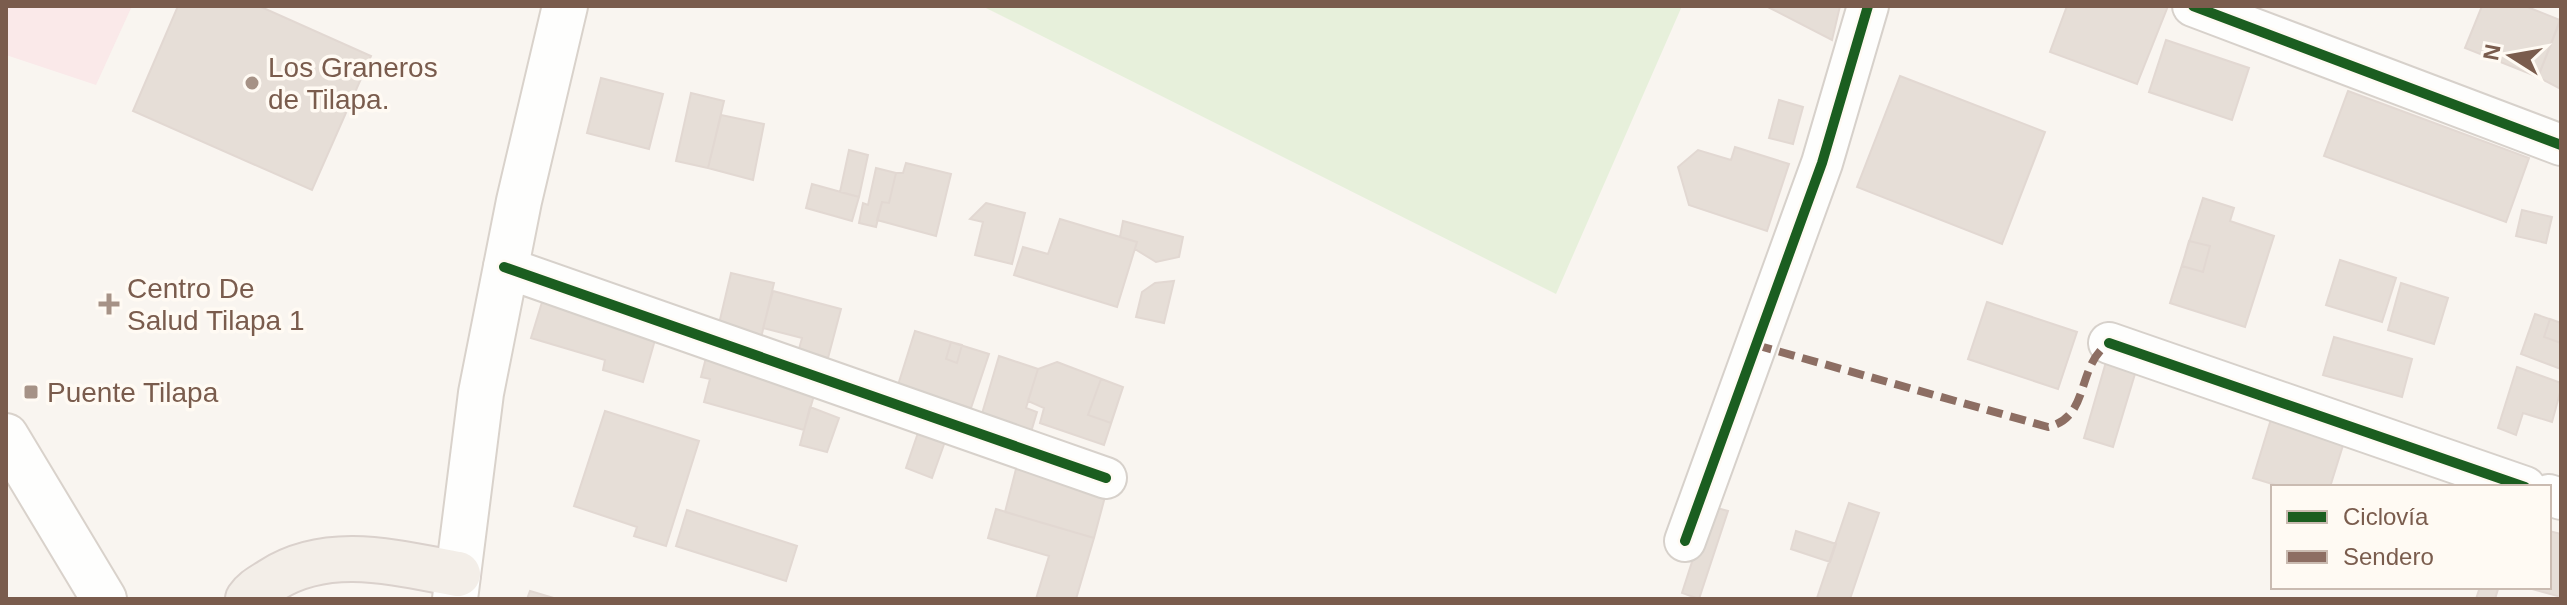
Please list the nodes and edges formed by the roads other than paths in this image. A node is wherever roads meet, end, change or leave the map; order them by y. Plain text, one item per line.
1 (565, 6) edge
2 (1868, 6) edge
3 (2193, 6) edge
4 (2561, 145) edge
5 (504, 267) junction
6 (2109, 343) dead end
7 (6, 436) edge
8 (1106, 478) dead end
9 (2519, 485) edge
10 (1685, 541) dead end
11 (456, 587) edge
12 (104, 599) edge
13 (248, 599) edge

1 - 5 main road
2 - 10 street
3 - 4 street
5 - 8 street
5 - 11 main road
6 - 9 street
7 - 12 main road
11 - 13 main road

